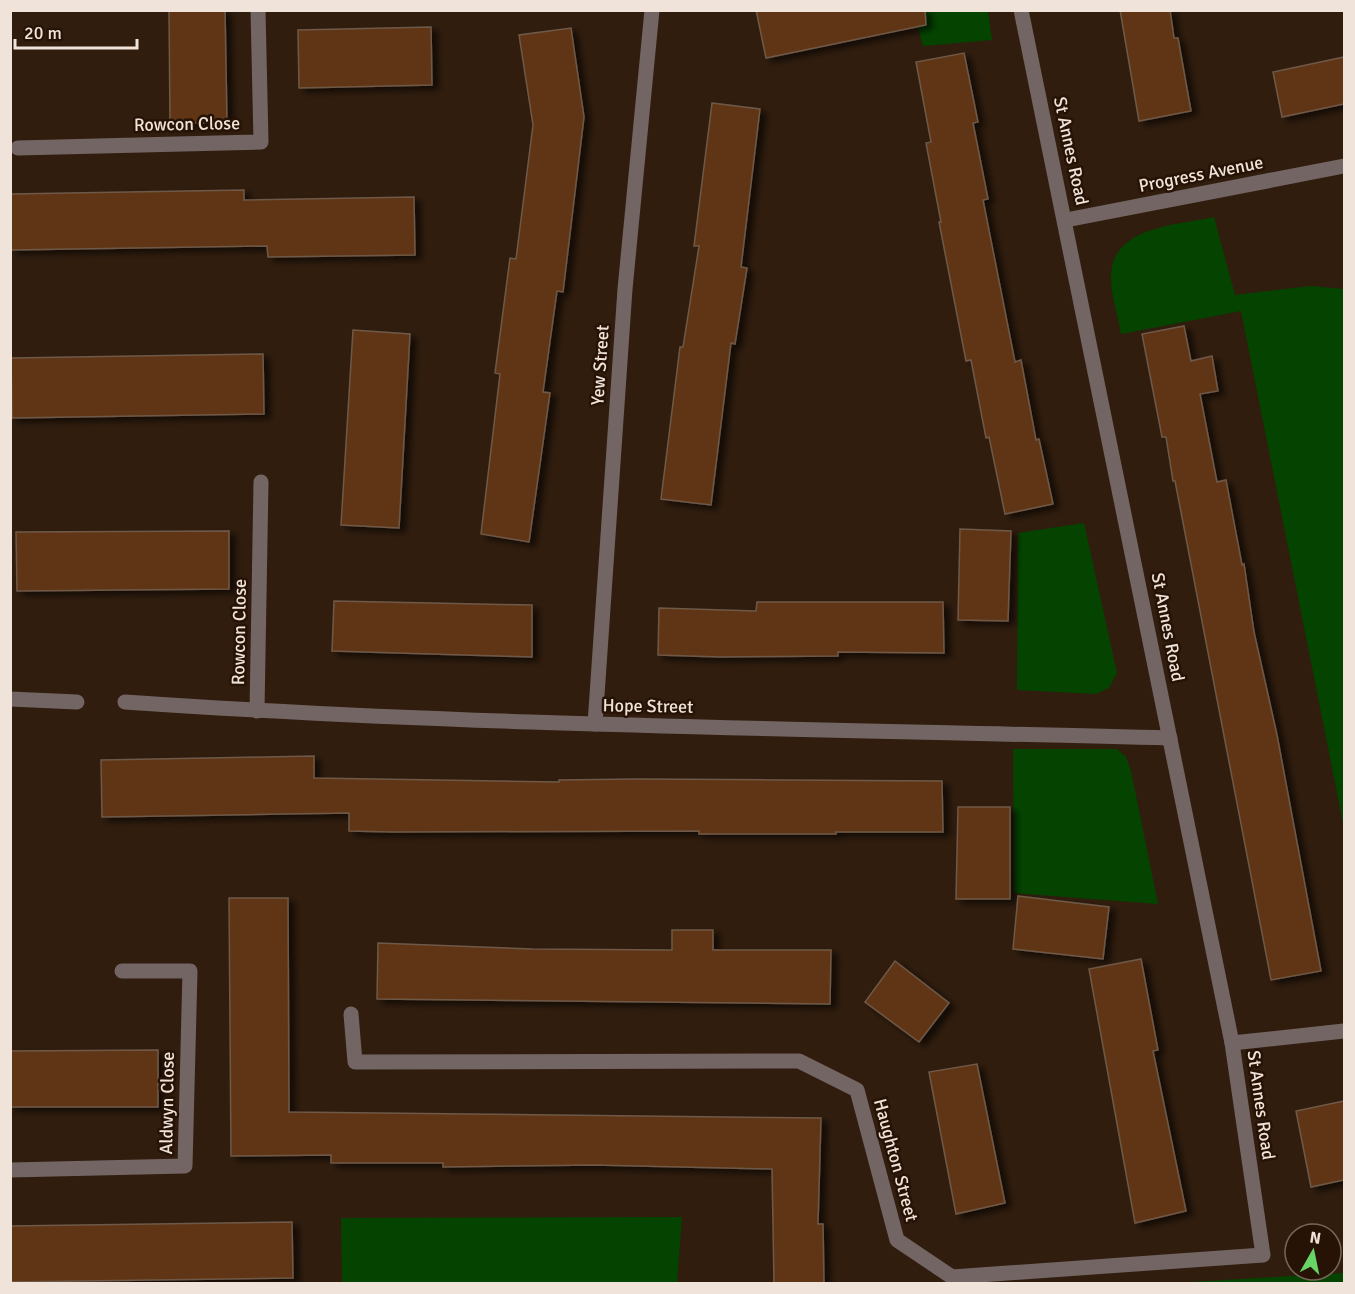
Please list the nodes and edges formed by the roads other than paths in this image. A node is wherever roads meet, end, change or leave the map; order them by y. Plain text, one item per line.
1 (258, 10) edge
2 (652, 10) edge
3 (1021, 10) edge
4 (18, 148) dead end
5 (1344, 166) edge
6 (1066, 220) junction
7 (261, 482) dead end
8 (10, 699) edge
9 (77, 702) dead end
10 (125, 702) dead end
11 (257, 711) junction
12 (595, 724) junction
13 (1170, 738) junction
14 (122, 971) dead end
15 (351, 1014) dead end
16 (1344, 1031) edge
17 (1232, 1043) junction
18 (10, 1170) edge
19 (1263, 1255) joint

1 - 4 street, Rowcon Close
2 - 12 street, Yew Street
3 - 6 street, St Annes Road
5 - 6 street, Progress Avenue
6 - 13 street, St Annes Road
7 - 11 street, Rowcon Close
8 - 9 street
10 - 11 street, Hope Street
11 - 12 street, Hope Street
12 - 13 street, Hope Street
13 - 17 street, St Annes Road
14 - 18 street, Aldwyn Close
15 - 19 street, Haughton Street
16 - 17 street
17 - 19 street, St Annes Road

